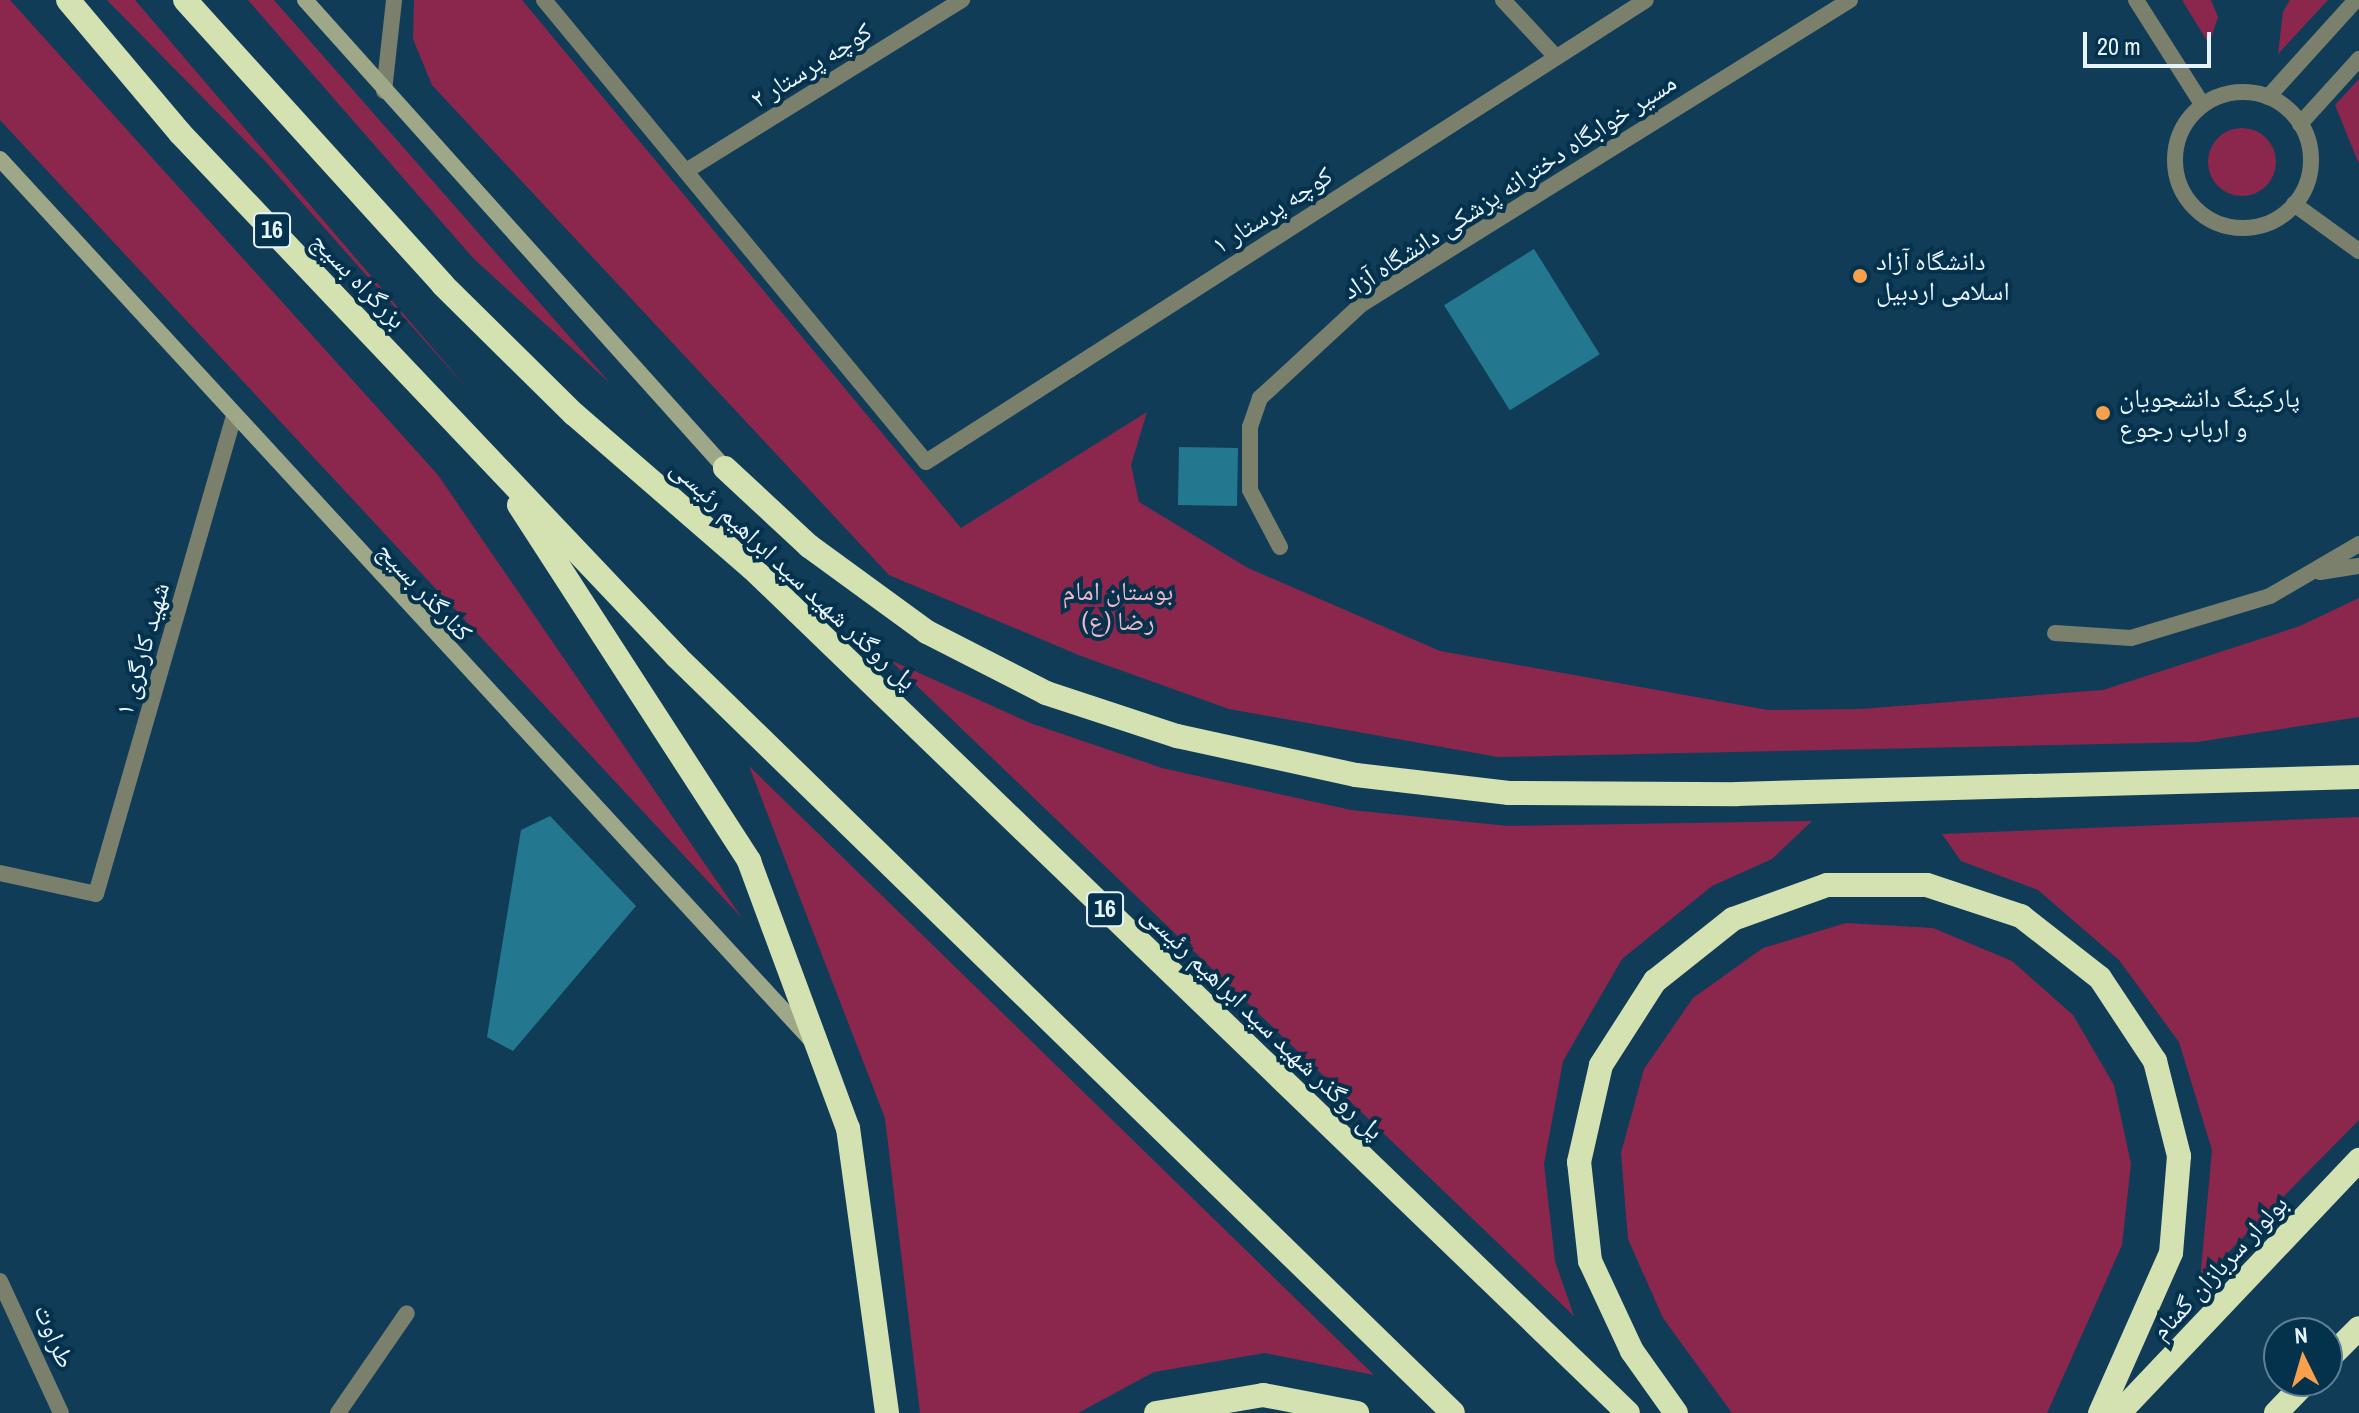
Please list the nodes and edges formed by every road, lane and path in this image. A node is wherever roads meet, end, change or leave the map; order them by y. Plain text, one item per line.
1 (68, 0) edge
2 (185, 0) edge
3 (305, 0) edge
4 (394, 0) edge
5 (544, 0) edge
6 (962, 0) edge
7 (1503, 0) edge
8 (1646, 0) edge
9 (1850, 0) edge
10 (2136, 0) edge
11 (2356, 0) edge
12 (1555, 56) junction
13 (2359, 59) edge
14 (384, 91) junction
15 (2268, 97) junction
16 (2202, 104) junction
17 (2300, 124) junction
18 (0, 159) edge
19 (686, 171) junction
20 (2294, 204) junction
21 (2359, 251) edge
22 (234, 417) junction
23 (485, 453) junction
24 (725, 468) joint
25 (2359, 544) edge
26 (1280, 547) dead end
27 (2359, 566) edge
28 (2320, 572) junction
29 (2055, 633) dead end
30 (2359, 777) edge
31 (0, 873) edge
32 (820, 1050) junction
33 (2359, 1160) edge
34 (0, 1281) edge
35 (407, 1313) dead end
36 (2359, 1328) edge
37 (2343, 1344) edge
38 (2292, 1397) edge
39 (59, 1412) edge
40 (338, 1413) edge
41 (887, 1413) edge
42 (1156, 1413) edge
43 (1357, 1413) edge
44 (1453, 1413) edge
45 (1628, 1413) edge
46 (1676, 1413) edge
47 (2100, 1413) edge
48 (2119, 1413) edge
49 (2276, 1413) edge

1 - 23 highway, بزرگراه بسیج / 16
2 - 45 highway, پل روگذر شهید سید ابراهیم رئیسی / 16
3 - 14 main road
4 - 14 street
5 - 19 street
6 - 19 street, کوچه پرستار ۲
7 - 12 street
8 - 12 street, کوچه پرستار ۱
9 - 26 street, مسیر خوابگاه دخترانه پزشکی دانشگاه آزاد
10 - 16 street
11 - 15 street
12 - 19 street, کوچه پرستار ۱
13 - 17 street
14 - 24 main road
15 - 16 street
15 - 17 street
16 - 20 street
17 - 20 street
18 - 22 main road, کنارگذر بسیج
20 - 21 street
22 - 31 street, شهید کارگری ۱
22 - 32 main road, کنارگذر بسیج
23 - 32 highway
23 - 44 highway
24 - 30 highway
25 - 28 street
27 - 28 street
28 - 29 street
32 - 41 highway
33 - 48 highway, بولوار سربازان گمنام
34 - 39 street, طراوت
35 - 40 street
36 - 37 highway
38 - 49 highway
42 - 43 highway
46 - 47 highway

